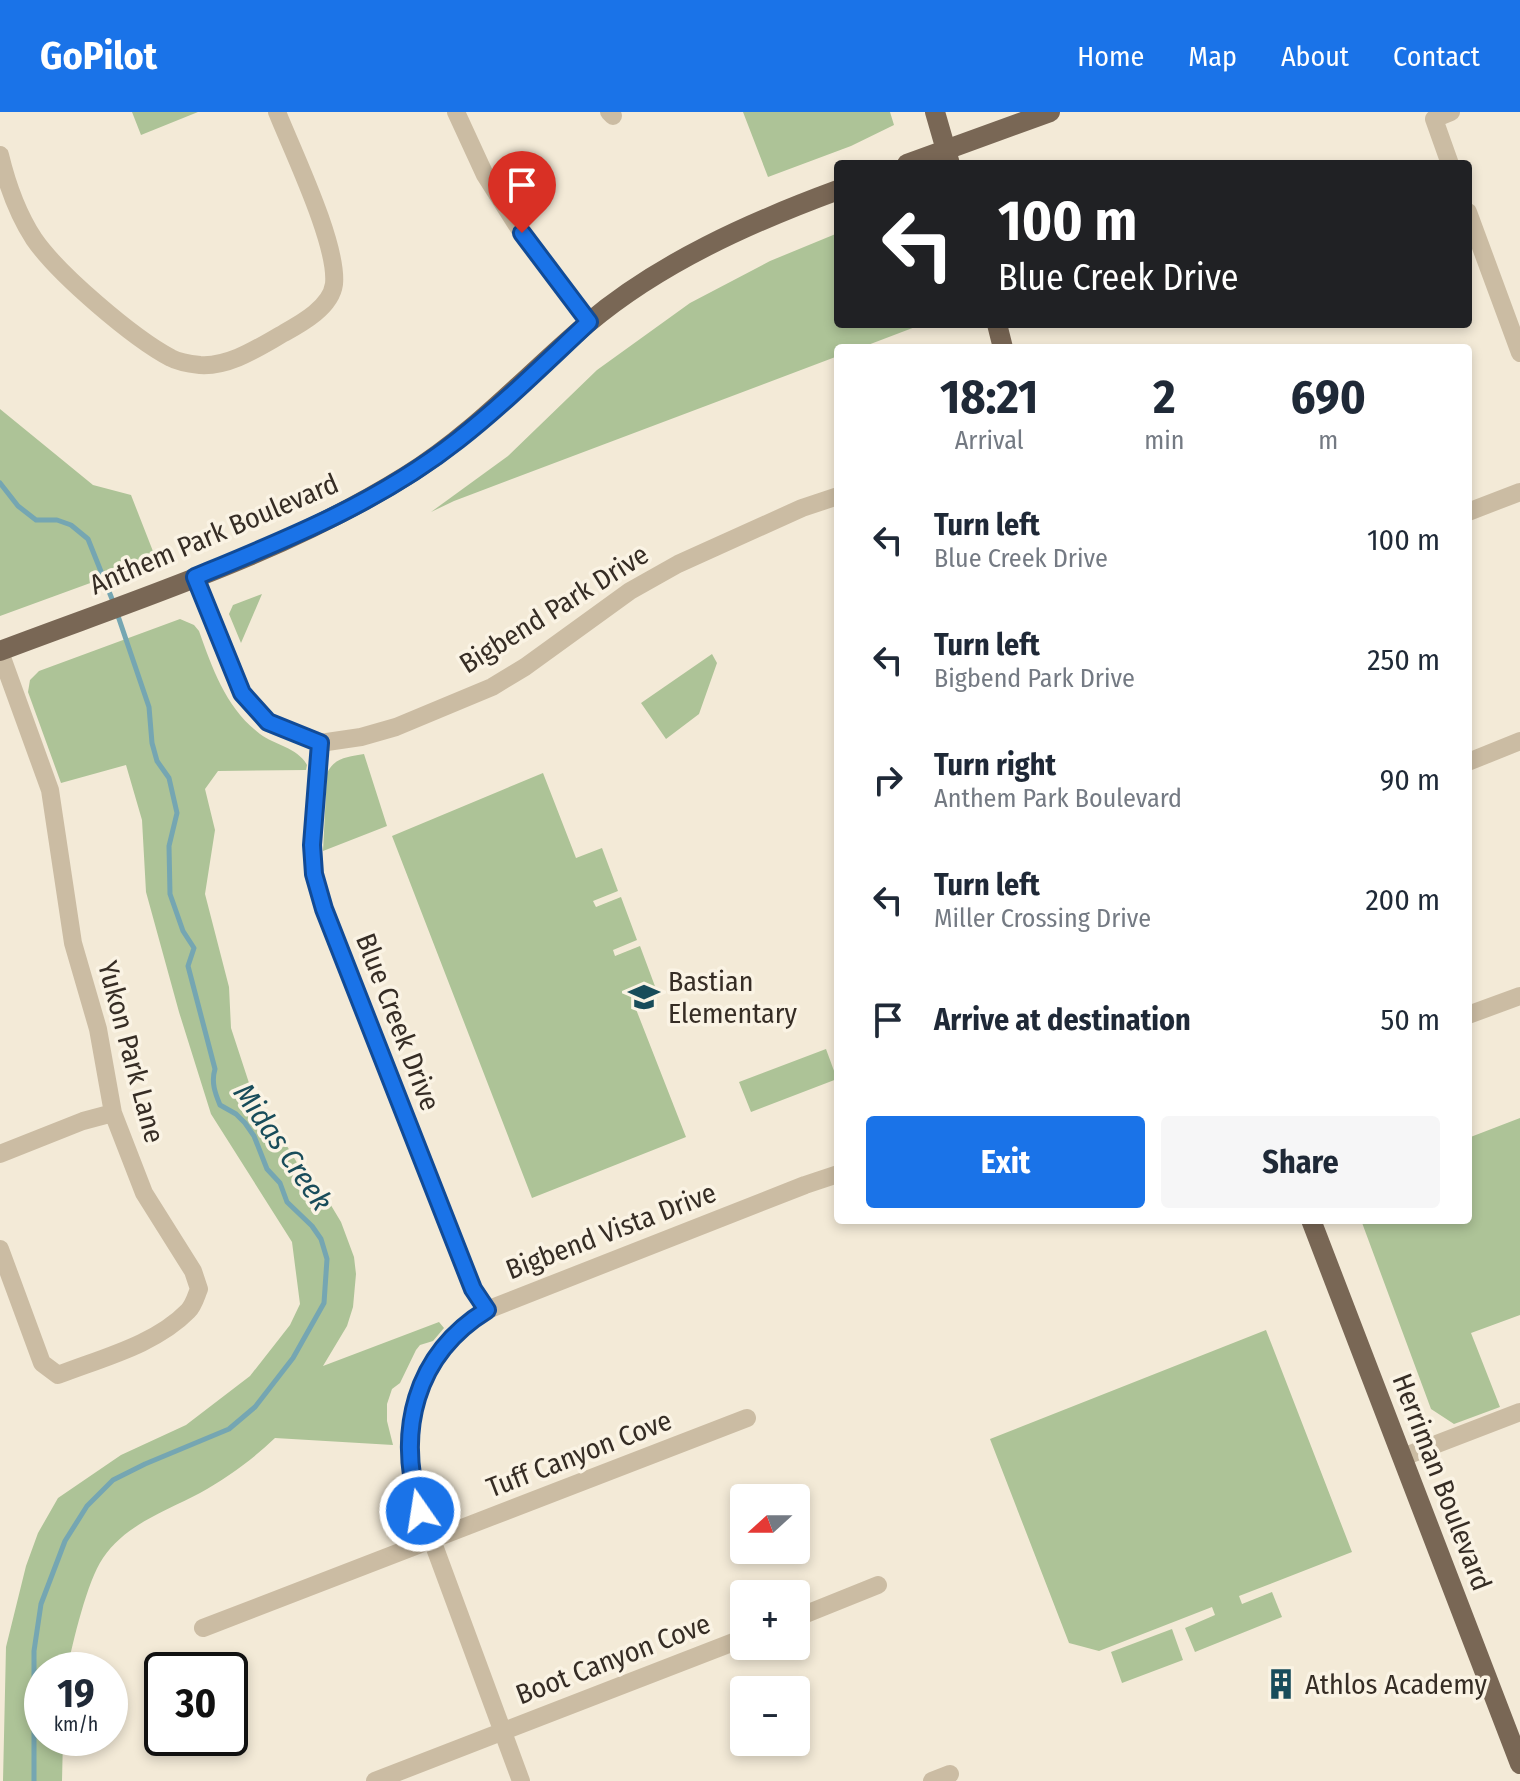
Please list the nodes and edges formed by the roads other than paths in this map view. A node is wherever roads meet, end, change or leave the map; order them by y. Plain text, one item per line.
1 (277, 112) edge
2 (456, 112) edge
3 (935, 112) edge
4 (1050, 112) edge
5 (1451, 112) edge
6 (0, 155) edge
7 (948, 157) edge
8 (1449, 160) edge
9 (834, 192) edge
10 (1472, 223) edge
11 (589, 322) junction
12 (1520, 353) edge
13 (1520, 492) edge
14 (834, 497) edge
15 (1472, 510) edge
16 (195, 577) junction
17 (0, 651) edge
18 (1520, 741) edge
19 (320, 743) junction
20 (1472, 760) edge
21 (1520, 996) edge
22 (1472, 1014) edge
23 (113, 1113) junction
24 (0, 1154) edge
25 (834, 1175) edge
26 (1313, 1224) edge
27 (0, 1249) edge
28 (487, 1310) junction
29 (1520, 1412) edge
30 (747, 1418) dead end
31 (1403, 1457) junction
32 (431, 1542) junction
33 (878, 1585) dead end
34 (810, 1612) edge
35 (203, 1628) dead end
36 (730, 1643) edge
37 (502, 1732) junction
38 (1520, 1764) edge
39 (950, 1774) dead end
40 (375, 1781) edge
41 (521, 1781) edge
42 (932, 1781) edge

1 - 6 street
2 - 11 street
3 - 7 main road
4 - 7 main road
5 - 8 street
9 - 11 main road, Anthem Park Boulevard
10 - 12 street
11 - 16 main road, Anthem Park Boulevard
13 - 15 street
14 - 19 street, Bigbend Park Drive
16 - 17 main road, Anthem Park Boulevard
16 - 19 street
17 - 23 street, Yukon Park Lane
18 - 20 street
19 - 28 street, Blue Creek Drive
21 - 22 street
23 - 24 street
23 - 27 street, Yukon Park Lane
25 - 28 street, Bigbend Vista Drive
26 - 31 main road, Herriman Boulevard
28 - 32 street, Bigbend Vista Drive
29 - 31 street
30 - 32 street, Tuff Canyon Cove
31 - 38 main road, Herriman Boulevard
32 - 35 street, Tuff Canyon Cove
32 - 37 street, Bigbend Vista Drive
33 - 34 street
36 - 37 street, Boot Canyon Cove
37 - 40 street, Boot Canyon Cove
37 - 41 street, Bigbend Vista Drive
39 - 42 street

